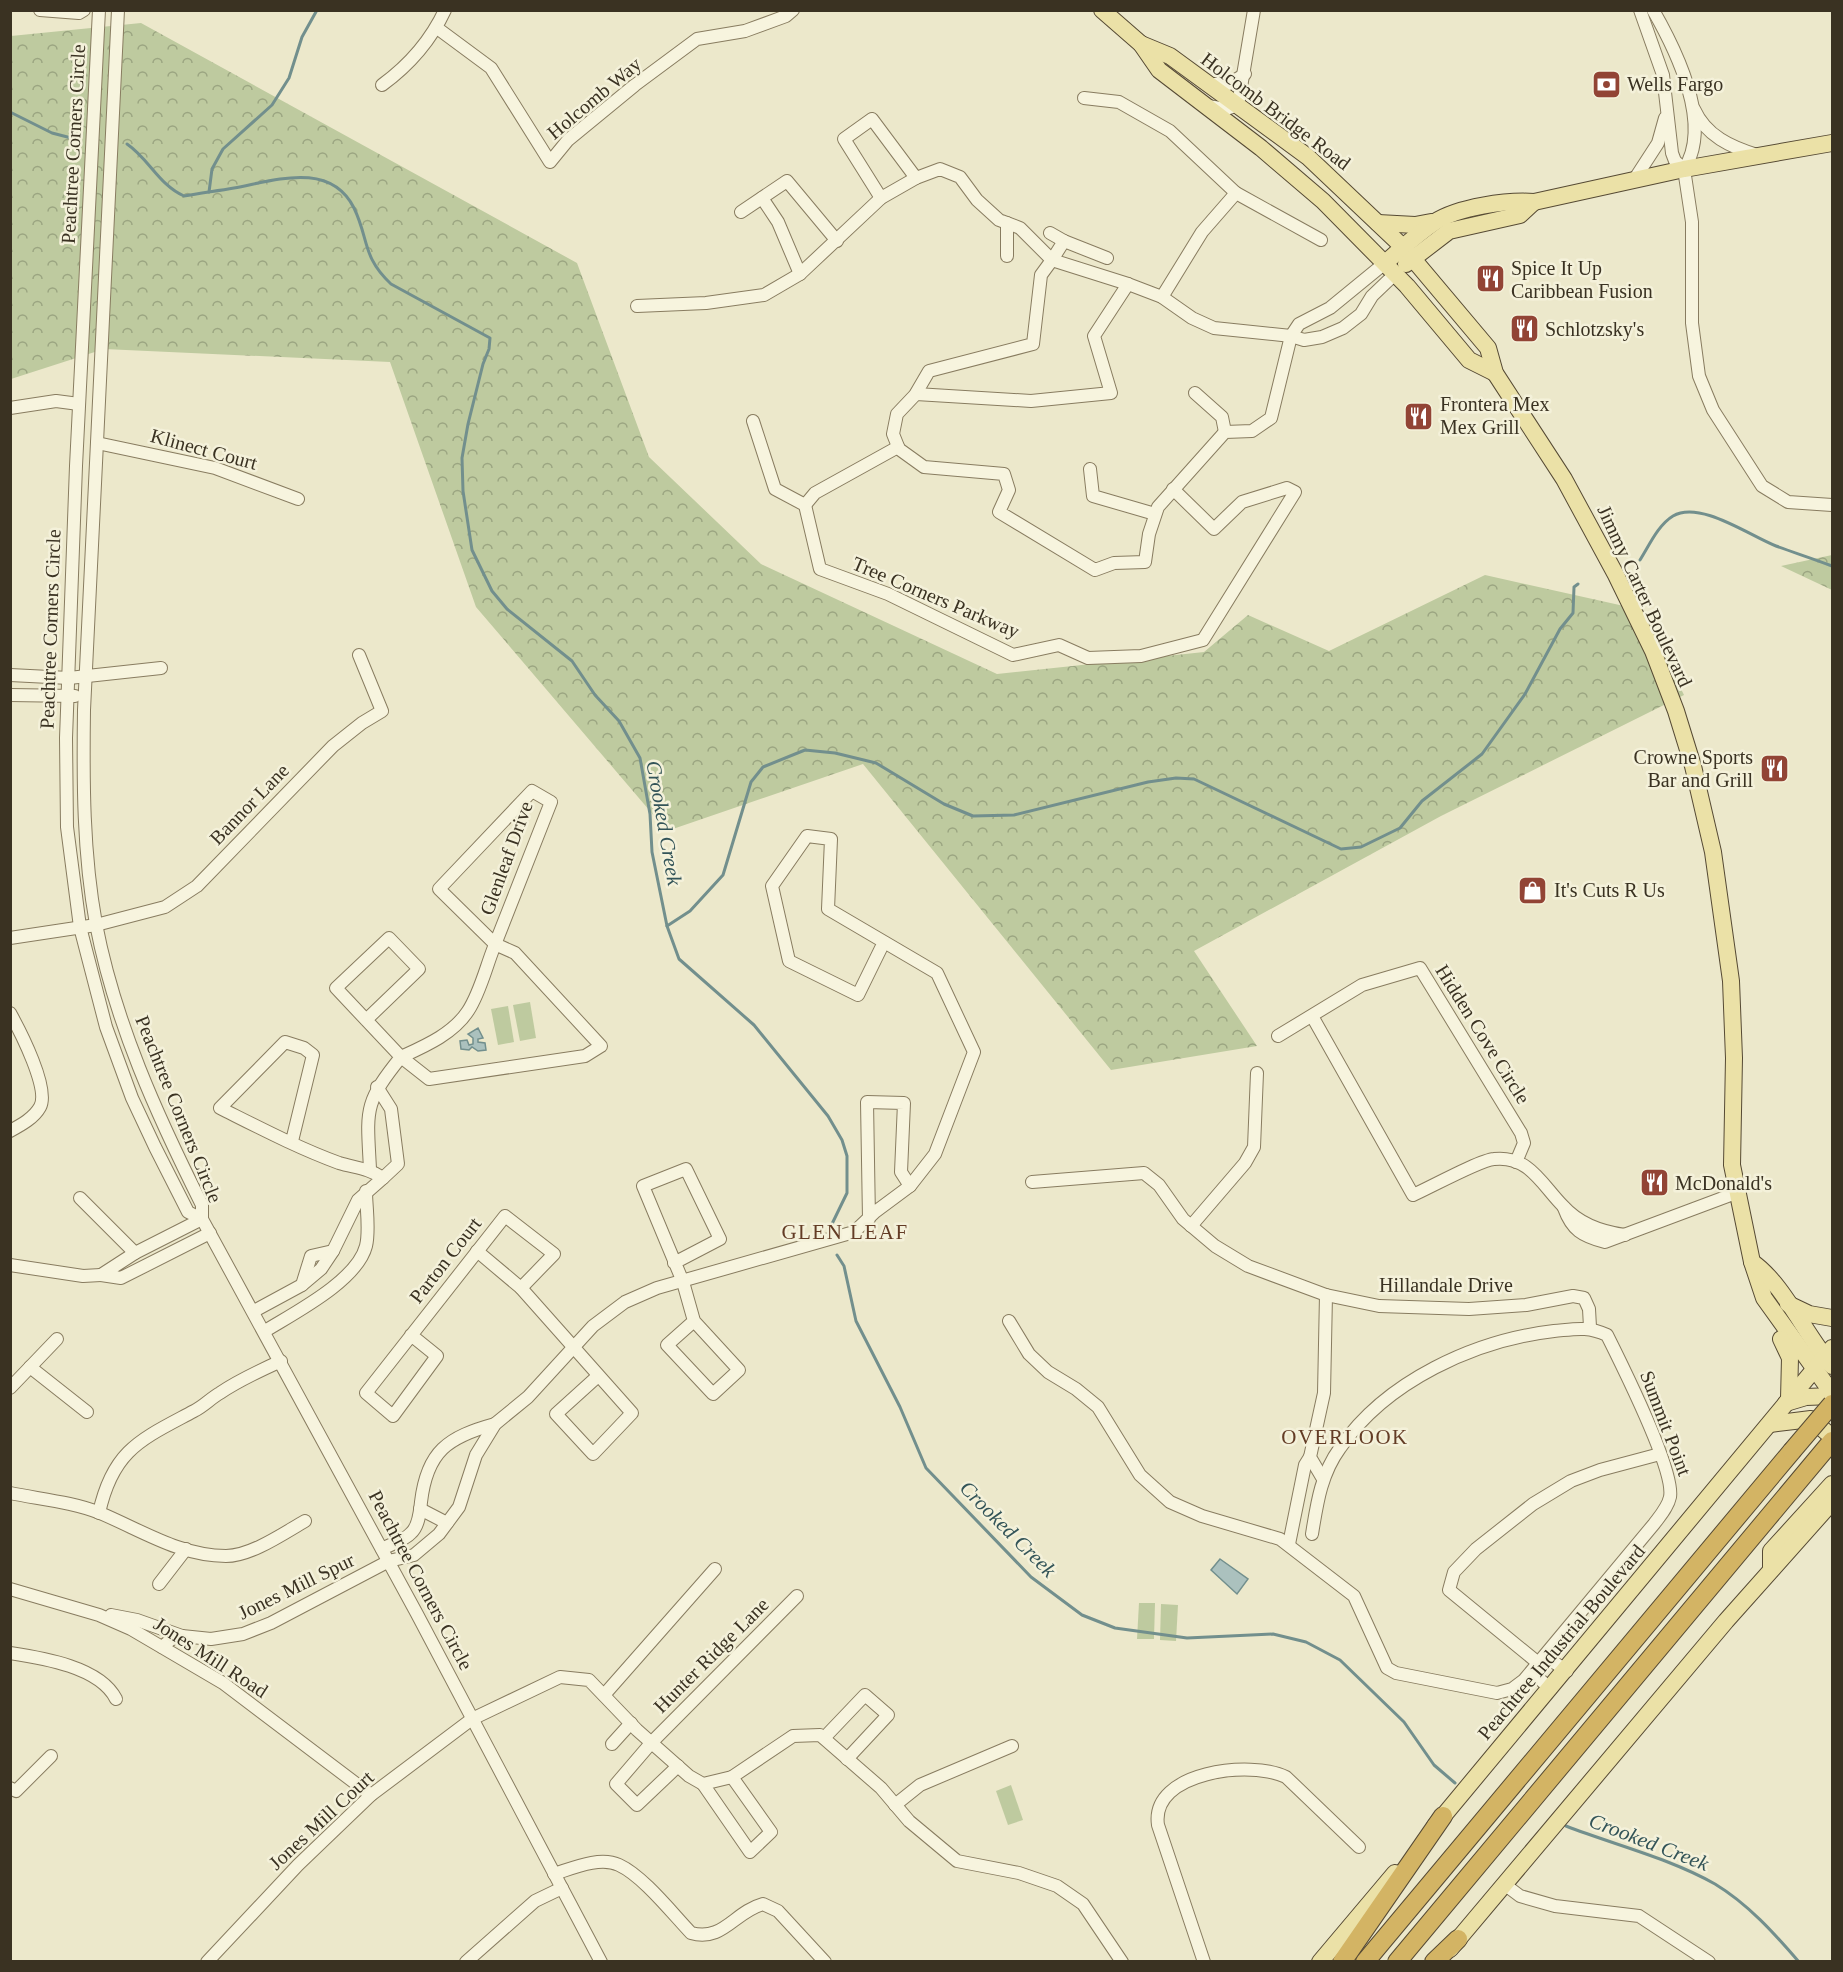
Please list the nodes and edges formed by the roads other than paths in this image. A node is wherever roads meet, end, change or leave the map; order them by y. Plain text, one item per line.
1 (40, 10) edge
2 (84, 10) edge
3 (99, 10) edge
4 (118, 10) edge
5 (445, 10) edge
6 (794, 10) edge
7 (1102, 10) edge
8 (1254, 10) edge
9 (1640, 10) edge
10 (1653, 10) edge
11 (437, 28) junction
12 (1141, 44) junction
13 (1245, 74) junction
14 (1209, 84) junction
15 (382, 85) dead end
16 (1689, 93) junction
17 (1084, 98) dead end
18 (1667, 99) junction
19 (1206, 105) junction
20 (1238, 105) junction
21 (1833, 143) edge
22 (1758, 156) junction
23 (1684, 169) junction
24 (916, 178) junction
25 (1634, 180) junction
26 (1236, 193) junction
27 (762, 198) junction
28 (881, 198) junction
29 (1534, 202) junction
30 (741, 212) dead end
31 (1437, 221) junction
32 (1007, 223) junction
33 (1378, 223) junction
34 (1050, 233) dead end
35 (1321, 240) dead end
36 (837, 241) junction
37 (1064, 241) junction
38 (1408, 253) junction
39 (1007, 256) dead end
40 (1107, 258) dead end
41 (1052, 260) junction
42 (1390, 268) junction
43 (800, 274) junction
44 (1128, 284) junction
45 (1162, 297) junction
46 (637, 306) dead end
47 (1330, 308) junction
48 (1343, 328) junction
49 (1290, 336) junction
50 (1495, 373) junction
51 (1195, 393) dead end
52 (916, 394) junction
53 (79, 404) junction
54 (10, 408) edge
55 (753, 421) dead end
56 (1225, 432) junction
57 (97, 443) junction
58 (898, 447) junction
59 (1090, 469) dead end
60 (1173, 489) junction
61 (298, 499) dead end
62 (805, 505) junction
63 (1833, 505) edge
64 (1155, 514) junction
65 (359, 655) dead end
66 (161, 668) dead end
67 (10, 675) edge
68 (85, 675) junction
69 (69, 678) junction
70 (10, 695) edge
71 (68, 696) junction
72 (84, 696) junction
73 (96, 925) junction
74 (80, 927) junction
75 (10, 938) edge
76 (884, 942) junction
77 (495, 944) junction
78 (10, 1013) edge
79 (1312, 1016) junction
80 (366, 1020) junction
81 (1278, 1036) dead end
82 (401, 1057) junction
83 (1257, 1073) dead end
84 (377, 1087) junction
85 (10, 1131) edge
86 (292, 1141) junction
87 (1516, 1162) junction
88 (370, 1168) junction
89 (383, 1178) junction
90 (1032, 1182) dead end
91 (910, 1186) junction
92 (366, 1191) junction
93 (1736, 1194) junction
94 (80, 1198) dead end
95 (202, 1219) junction
96 (869, 1219) junction
97 (1191, 1226) junction
98 (210, 1233) junction
99 (477, 1251) junction
100 (135, 1253) junction
101 (1752, 1262) junction
102 (674, 1263) junction
103 (10, 1265) edge
104 (101, 1275) junction
105 (683, 1282) junction
106 (521, 1288) junction
107 (1326, 1295) junction
108 (1787, 1303) junction
109 (254, 1311) junction
110 (1833, 1318) edge
111 (694, 1321) junction
112 (1009, 1321) dead end
113 (1590, 1328) junction
114 (266, 1331) junction
115 (411, 1335) junction
116 (57, 1339) dead end
117 (572, 1347) junction
118 (281, 1360) junction
119 (1824, 1364) edge
120 (30, 1367) junction
121 (598, 1376) junction
122 (10, 1388) edge
123 (1833, 1395) edge
124 (1787, 1401) junction
125 (1833, 1404) edge
126 (87, 1412) dead end
127 (495, 1424) junction
128 (1770, 1424) junction
129 (1833, 1439) edge
130 (1660, 1454) junction
131 (1310, 1457) junction
132 (1323, 1479) junction
133 (1833, 1484) edge
134 (10, 1493) edge
135 (1833, 1502) edge
136 (420, 1509) junction
137 (99, 1513) junction
138 (305, 1521) dead end
139 (447, 1523) junction
140 (1312, 1534) dead end
141 (1289, 1544) junction
142 (186, 1549) junction
143 (382, 1549) junction
144 (389, 1561) junction
145 (715, 1569) dead end
146 (1771, 1570) junction
147 (159, 1584) dead end
148 (10, 1589) edge
149 (797, 1596) dead end
150 (99, 1615) junction
151 (182, 1636) junction
152 (162, 1647) junction
153 (10, 1653) edge
154 (1537, 1662) junction
155 (1567, 1671) junction
156 (1551, 1689) junction
157 (604, 1695) junction
158 (116, 1699) dead end
159 (472, 1719) junction
160 (631, 1723) junction
161 (824, 1738) junction
162 (652, 1742) junction
163 (612, 1744) dead end
164 (1012, 1746) dead end
165 (51, 1756) dead end
166 (847, 1759) junction
167 (678, 1766) junction
168 (732, 1777) junction
169 (703, 1784) junction
170 (10, 1788) edge
171 (371, 1795) junction
172 (895, 1805) junction
173 (1443, 1816) junction
174 (1359, 1847) dead end
175 (555, 1874) junction
176 (1503, 1884) junction
177 (562, 1888) junction
178 (1458, 1940) junction
179 (207, 1962) edge
180 (466, 1962) edge
181 (601, 1962) edge
182 (825, 1962) edge
183 (1122, 1962) edge
184 (1204, 1962) edge
185 (1320, 1962) edge
186 (1342, 1962) edge
187 (1365, 1962) edge
188 (1397, 1962) edge
189 (1434, 1962) edge
190 (1440, 1962) edge
191 (1709, 1962) edge

1 - 2 street
3 - 53 street, Peachtree Corners Circle
4 - 57 street, Peachtree Corners Circle
5 - 11 street
6 - 11 street, Holcomb Way
7 - 12 main road, Holcomb Bridge Road
8 - 13 street
9 - 18 street
10 - 16 street
11 - 15 street
12 - 14 main road, Holcomb Bridge Road
12 - 19 main road, Holcomb Bridge Road
13 - 14 street
13 - 20 street
14 - 20 main road, Holcomb Bridge Road
16 - 22 street
16 - 23 street
17 - 26 street
18 - 23 street
18 - 25 street
19 - 20 street
19 - 42 main road, Holcomb Bridge Road
20 - 33 main road, Holcomb Bridge Road
21 - 22 main road
22 - 23 main road
23 - 25 main road
23 - 63 street
24 - 28 street
24 - 28 street
24 - 32 street
25 - 29 main road
26 - 35 street
26 - 45 street
27 - 30 street
27 - 36 street
27 - 43 street
28 - 36 street
29 - 31 main road
29 - 38 main road
31 - 33 main road
31 - 38 main road
32 - 39 street
32 - 41 street
33 - 38 main road, Holcomb Bridge Road
34 - 37 street
36 - 43 street
37 - 40 street
37 - 41 street
38 - 42 main road
38 - 50 main road, Jimmy Carter Boulevard
41 - 44 street
41 - 52 street
42 - 47 street
42 - 48 street
42 - 50 main road, Holcomb Bridge Road
43 - 46 street
44 - 45 street
44 - 52 street
45 - 49 street
47 - 48 street
47 - 49 street
48 - 49 street
49 - 56 street
50 - 93 main road, Jimmy Carter Boulevard
51 - 56 street
52 - 58 street
53 - 54 street
53 - 69 street, Peachtree Corners Circle
55 - 62 street
56 - 60 street
57 - 61 street, Klinect Court
57 - 68 street, Peachtree Corners Circle
58 - 62 street
58 - 64 street
59 - 64 street
60 - 62 street, Tree Corners Parkway
60 - 64 street
65 - 73 street, Bannor Lane
66 - 68 street
67 - 69 street
68 - 69 street
68 - 72 street, Peachtree Corners Circle
69 - 71 street, Peachtree Corners Circle
70 - 71 street
71 - 72 street
71 - 74 street, Peachtree Corners Circle
72 - 73 street, Peachtree Corners Circle
73 - 74 street, Bannor Lane
73 - 95 street, Peachtree Corners Circle
74 - 75 street, Bannor Lane
74 - 95 street, Peachtree Corners Circle
76 - 76 street
76 - 91 street
77 - 77 street, Glenleaf Drive
77 - 82 street, Glenleaf Drive
77 - 82 street, Glenleaf Drive
78 - 85 street
79 - 81 street, Hidden Cove Circle
79 - 87 street
79 - 87 street, Hidden Cove Circle
80 - 80 street, Glenleaf Drive
80 - 82 street, Glenleaf Drive
82 - 84 street, Glenleaf Drive
83 - 97 street
84 - 88 street, Glenleaf Drive
84 - 89 street
86 - 86 street
86 - 88 street
87 - 93 street
88 - 89 street
89 - 92 street
90 - 97 street, Hillandale Drive
91 - 96 street
91 - 96 street
92 - 109 street
92 - 114 street
93 - 101 main road, Jimmy Carter Boulevard
94 - 100 street
95 - 98 street, Peachtree Corners Circle
95 - 100 street
96 - 105 street
97 - 107 street, Hillandale Drive
98 - 104 street
98 - 109 street, Peachtree Corners Circle
99 - 106 street
99 - 106 street, Parton Court
99 - 115 street, Parton Court
100 - 104 street
101 - 108 main road, Jimmy Carter Boulevard
101 - 119 main road, Jimmy Carter Boulevard
101 - 124 main road
102 - 102 street
102 - 105 street
103 - 104 street
105 - 111 street
105 - 117 street
106 - 117 street
107 - 113 street, Hillandale Drive
107 - 131 street
108 - 110 main road
108 - 119 main road, Jimmy Carter Boulevard
109 - 114 street, Peachtree Corners Circle
111 - 111 street
112 - 141 street
113 - 130 street, Summit Point
113 - 132 street
114 - 118 street, Peachtree Corners Circle
115 - 115 street, Parton Court
116 - 120 street
117 - 121 street
117 - 127 street
118 - 137 street
118 - 143 street, Peachtree Corners Circle
119 - 123 main road, Jimmy Carter Boulevard
119 - 124 main road, Peachtree Industrial Boulevard
120 - 122 street
120 - 126 street
121 - 121 street
123 - 124 main road
124 - 128 main road, Peachtree Industrial Boulevard
125 - 187 highway, bridge
127 - 136 street
127 - 139 street
128 - 129 main road
128 - 155 main road, Peachtree Industrial Boulevard
129 - 188 highway
130 - 154 street, Summit Point
130 - 154 street
131 - 132 street
131 - 141 street
132 - 140 street
133 - 146 main road
134 - 137 street
135 - 146 main road
136 - 139 street
136 - 143 street
137 - 142 street
138 - 142 street
139 - 144 street
141 - 154 street, Summit Point
142 - 147 street
143 - 144 street, Peachtree Corners Circle
144 - 151 street, Jones Mill Spur
144 - 159 street, Peachtree Corners Circle
145 - 157 street
146 - 176 main road
148 - 150 street, Jones Mill Road
149 - 162 street, Hunter Ridge Lane
150 - 151 street, Jones Mill Spur
150 - 152 street, Jones Mill Road
151 - 152 street
152 - 171 street, Jones Mill Road
153 - 158 street
154 - 155 street
154 - 156 street
155 - 156 main road, Peachtree Industrial Boulevard
156 - 173 main road, Peachtree Industrial Boulevard
157 - 159 street, Hunter Ridge Lane
157 - 160 street, Hunter Ridge Lane
159 - 171 street, Jones Mill Court
159 - 175 street, Peachtree Corners Circle
160 - 162 street, Hunter Ridge Lane
160 - 163 street, Hunter Ridge Lane
161 - 166 street
161 - 166 street
161 - 168 street
162 - 167 street, Hunter Ridge Lane
162 - 167 street, Hunter Ridge Lane
164 - 172 street
165 - 170 street
166 - 172 street
167 - 169 street, Hunter Ridge Lane
168 - 169 street
168 - 169 street, Hunter Ridge Lane
171 - 179 street, Jones Mill Court
172 - 183 street
173 - 185 main road, Peachtree Industrial Boulevard
173 - 186 highway
174 - 184 street
175 - 177 street, Peachtree Corners Circle
175 - 182 street
176 - 178 main road
176 - 191 street
177 - 180 street
177 - 181 street, Peachtree Corners Circle
178 - 189 highway
178 - 190 main road

